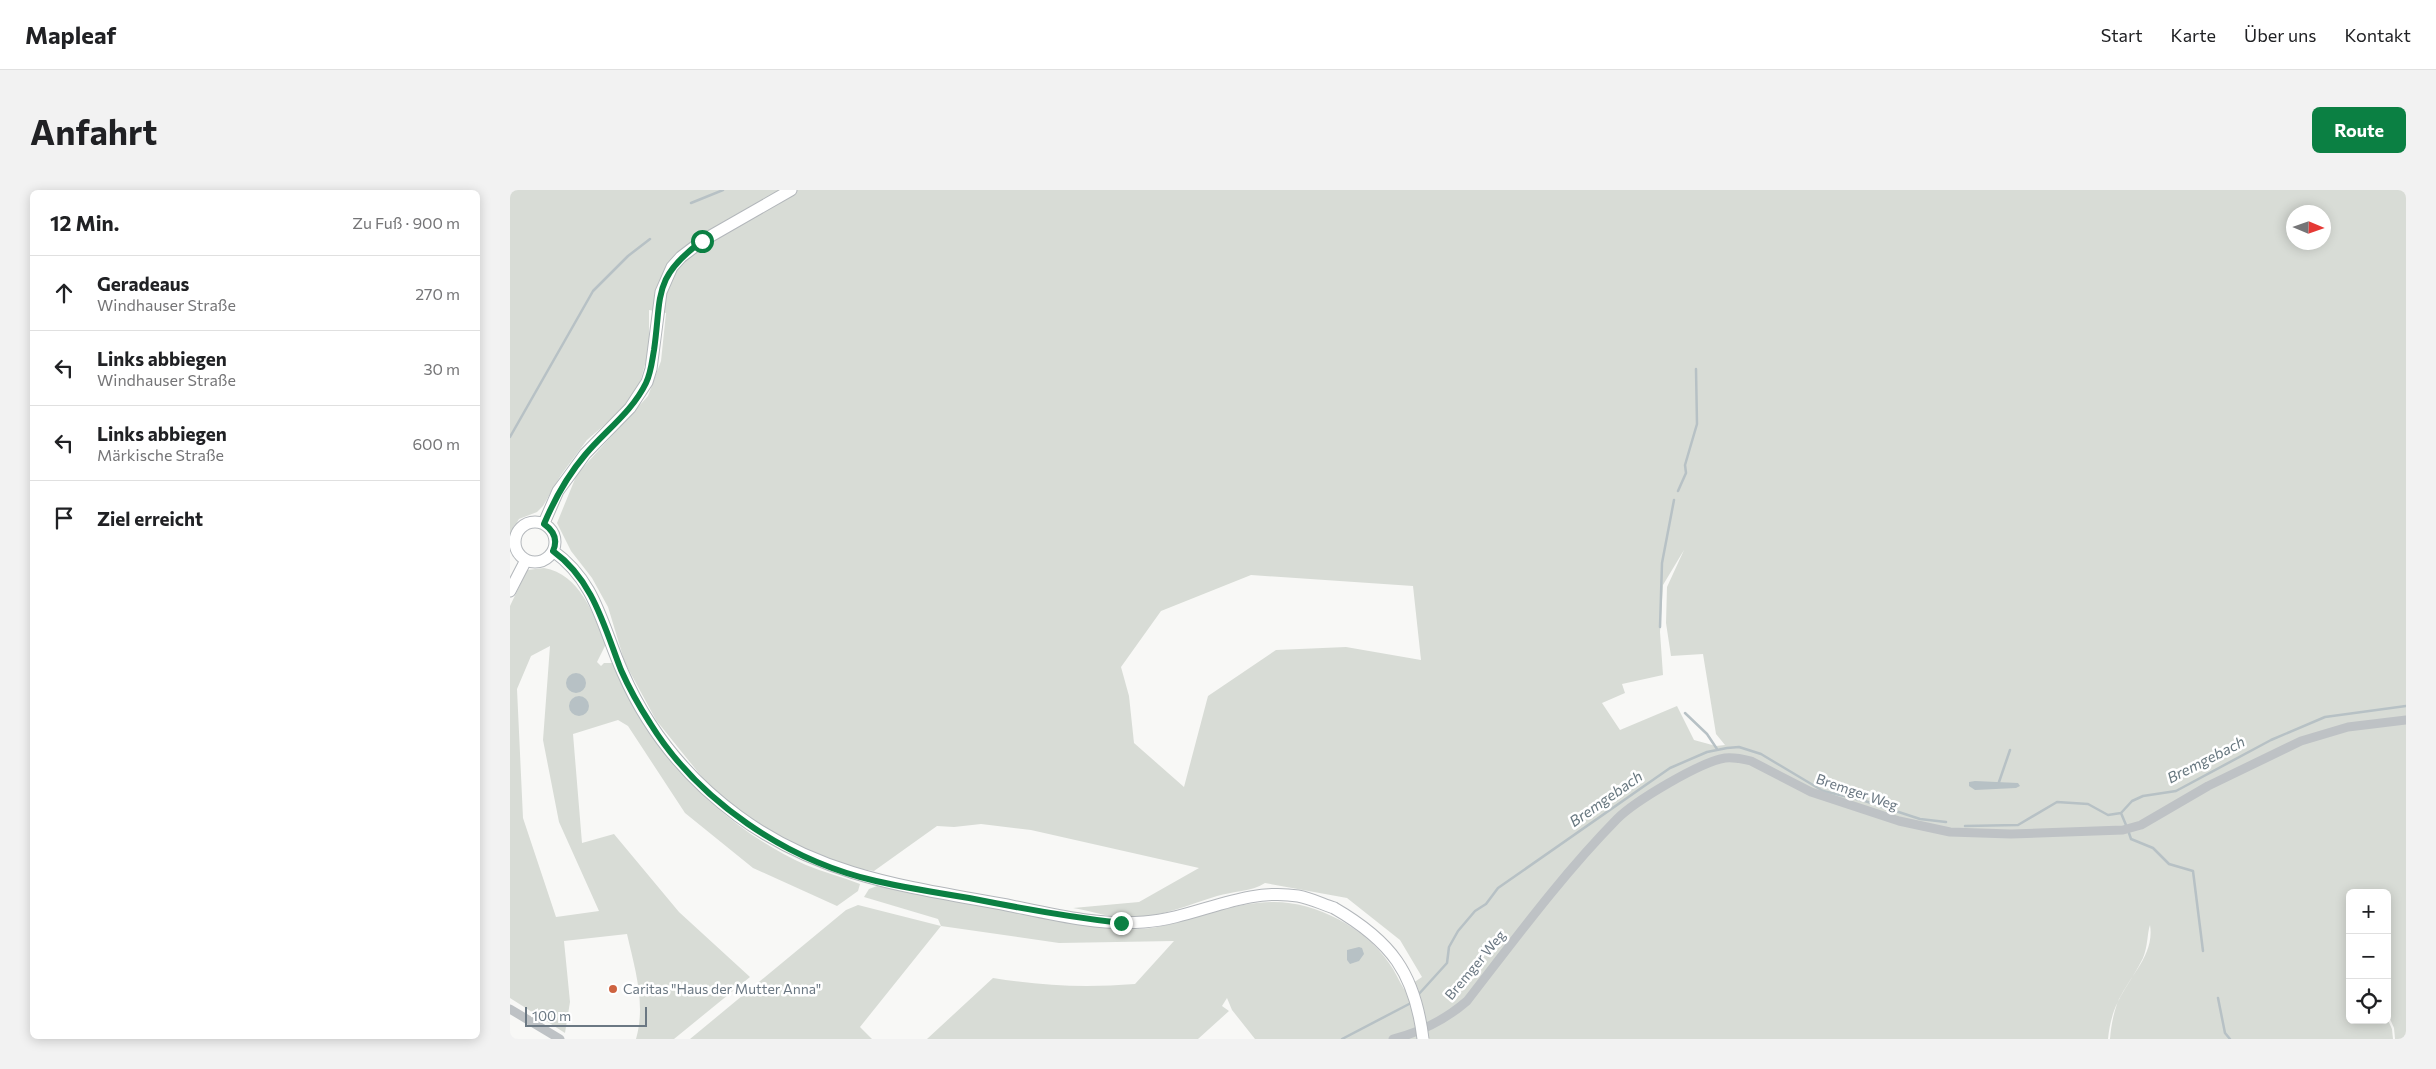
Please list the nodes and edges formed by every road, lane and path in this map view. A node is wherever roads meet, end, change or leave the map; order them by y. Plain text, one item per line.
1 (792, 190) edge
2 (544, 524) junction
3 (553, 551) junction
4 (526, 560) junction
5 (510, 591) edge
6 (2406, 720) edge
7 (510, 1009) edge
8 (560, 1039) edge
9 (1393, 1039) edge
10 (1424, 1039) edge

1 - 2 main road
2 - 3 main road
2 - 4 main road
3 - 4 main road
3 - 10 main road, bridge
4 - 5 main road
6 - 9 street, Bremger Weg
7 - 8 street

